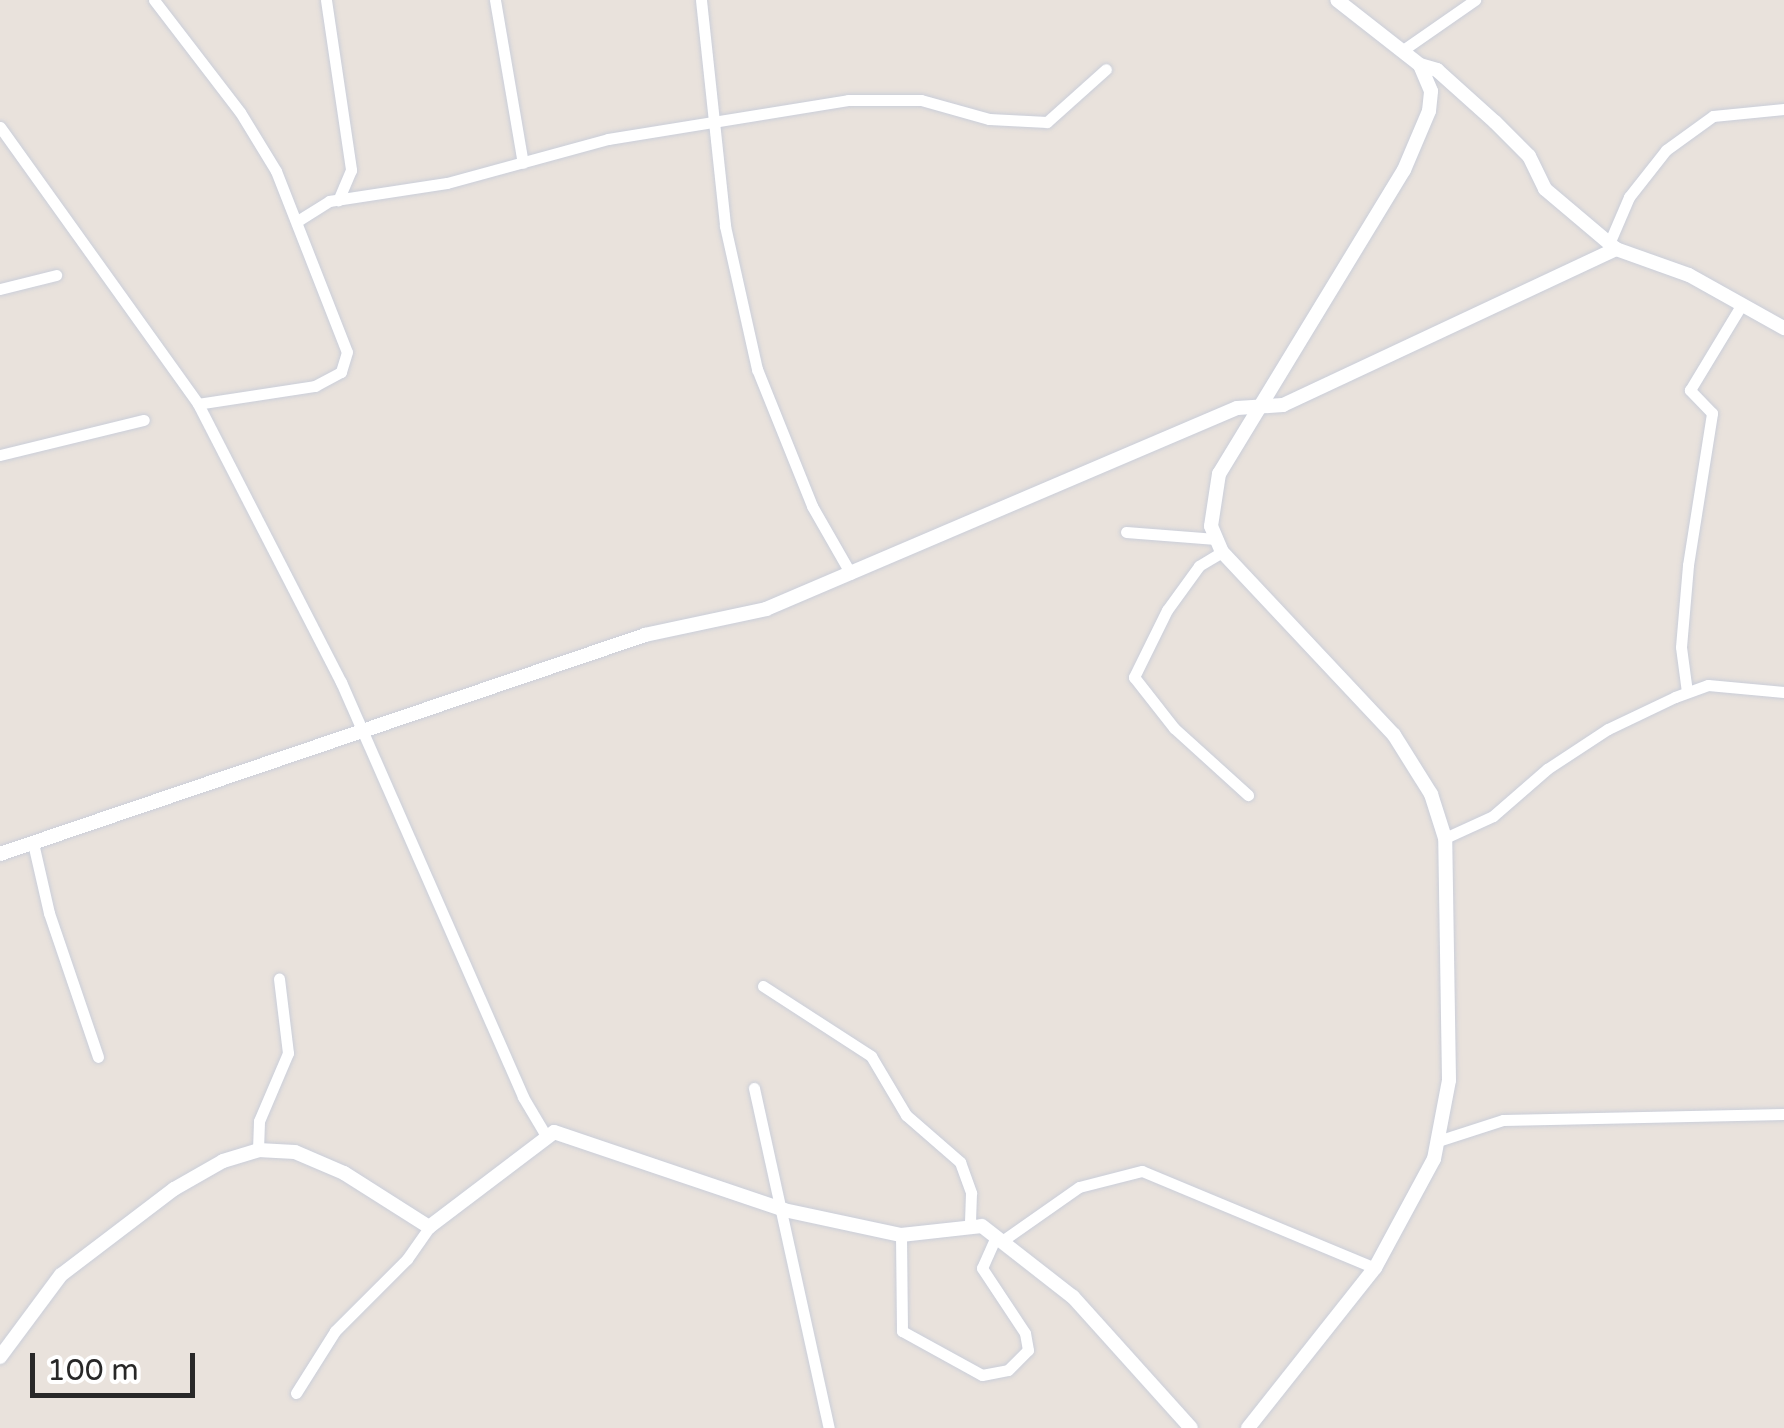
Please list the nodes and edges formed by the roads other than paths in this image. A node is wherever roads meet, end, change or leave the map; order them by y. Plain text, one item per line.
1 (154, 0) edge
2 (326, 0) edge
3 (496, 0) edge
4 (701, 0) edge
5 (1337, 0) edge
6 (1476, 0) edge
7 (1402, 50) junction
8 (1420, 65) junction
9 (1106, 70) dead end
10 (1784, 109) edge
11 (713, 119) junction
12 (0, 127) edge
13 (524, 163) junction
14 (338, 200) junction
15 (299, 220) junction
16 (1614, 244) junction
17 (56, 274) dead end
18 (0, 289) edge
19 (1742, 304) junction
20 (1784, 328) edge
21 (1276, 378) junction
22 (1298, 397) junction
23 (198, 404) junction
24 (1263, 408) junction
25 (144, 420) dead end
26 (0, 455) edge
27 (1126, 532) dead end
28 (1219, 546) junction
29 (851, 574) junction
30 (1687, 692) junction
31 (1784, 692) edge
32 (364, 734) junction
33 (1248, 796) dead end
34 (1444, 838) junction
35 (33, 843) junction
36 (0, 854) edge
37 (279, 979) dead end
38 (763, 986) dead end
39 (98, 1057) dead end
40 (754, 1088) dead end
41 (1784, 1114) edge
42 (545, 1134) junction
43 (1442, 1140) junction
44 (258, 1150) junction
45 (784, 1210) junction
46 (970, 1223) junction
47 (429, 1227) junction
48 (901, 1235) junction
49 (999, 1239) junction
50 (1375, 1268) junction
51 (0, 1357) edge
52 (296, 1393) dead end
53 (829, 1428) edge
54 (1192, 1428) edge
55 (1248, 1428) edge

1 - 15 street
2 - 14 street
3 - 13 street
4 - 11 street
5 - 7 street
6 - 7 street
7 - 8 street
8 - 16 street
8 - 21 street
9 - 11 street
10 - 16 street
11 - 13 street
11 - 29 street
12 - 23 street
13 - 14 street
14 - 15 street
15 - 23 street
16 - 19 street
16 - 22 street
17 - 18 street
19 - 20 street
19 - 30 street
21 - 22 street
21 - 24 street
22 - 24 street
23 - 32 street
24 - 28 street
24 - 29 street
25 - 26 street
27 - 28 street
28 - 33 street
28 - 34 street
29 - 32 street
30 - 31 street
30 - 34 street
32 - 35 street
32 - 42 street
34 - 43 street
35 - 36 street
35 - 39 street
37 - 44 street
38 - 46 street
40 - 45 street
41 - 43 street
42 - 45 street
42 - 47 street
43 - 50 street
44 - 47 street
44 - 51 street
45 - 48 street
45 - 53 street
46 - 48 street
46 - 49 street
47 - 52 street
48 - 49 street
49 - 50 street
49 - 54 street
50 - 55 street

